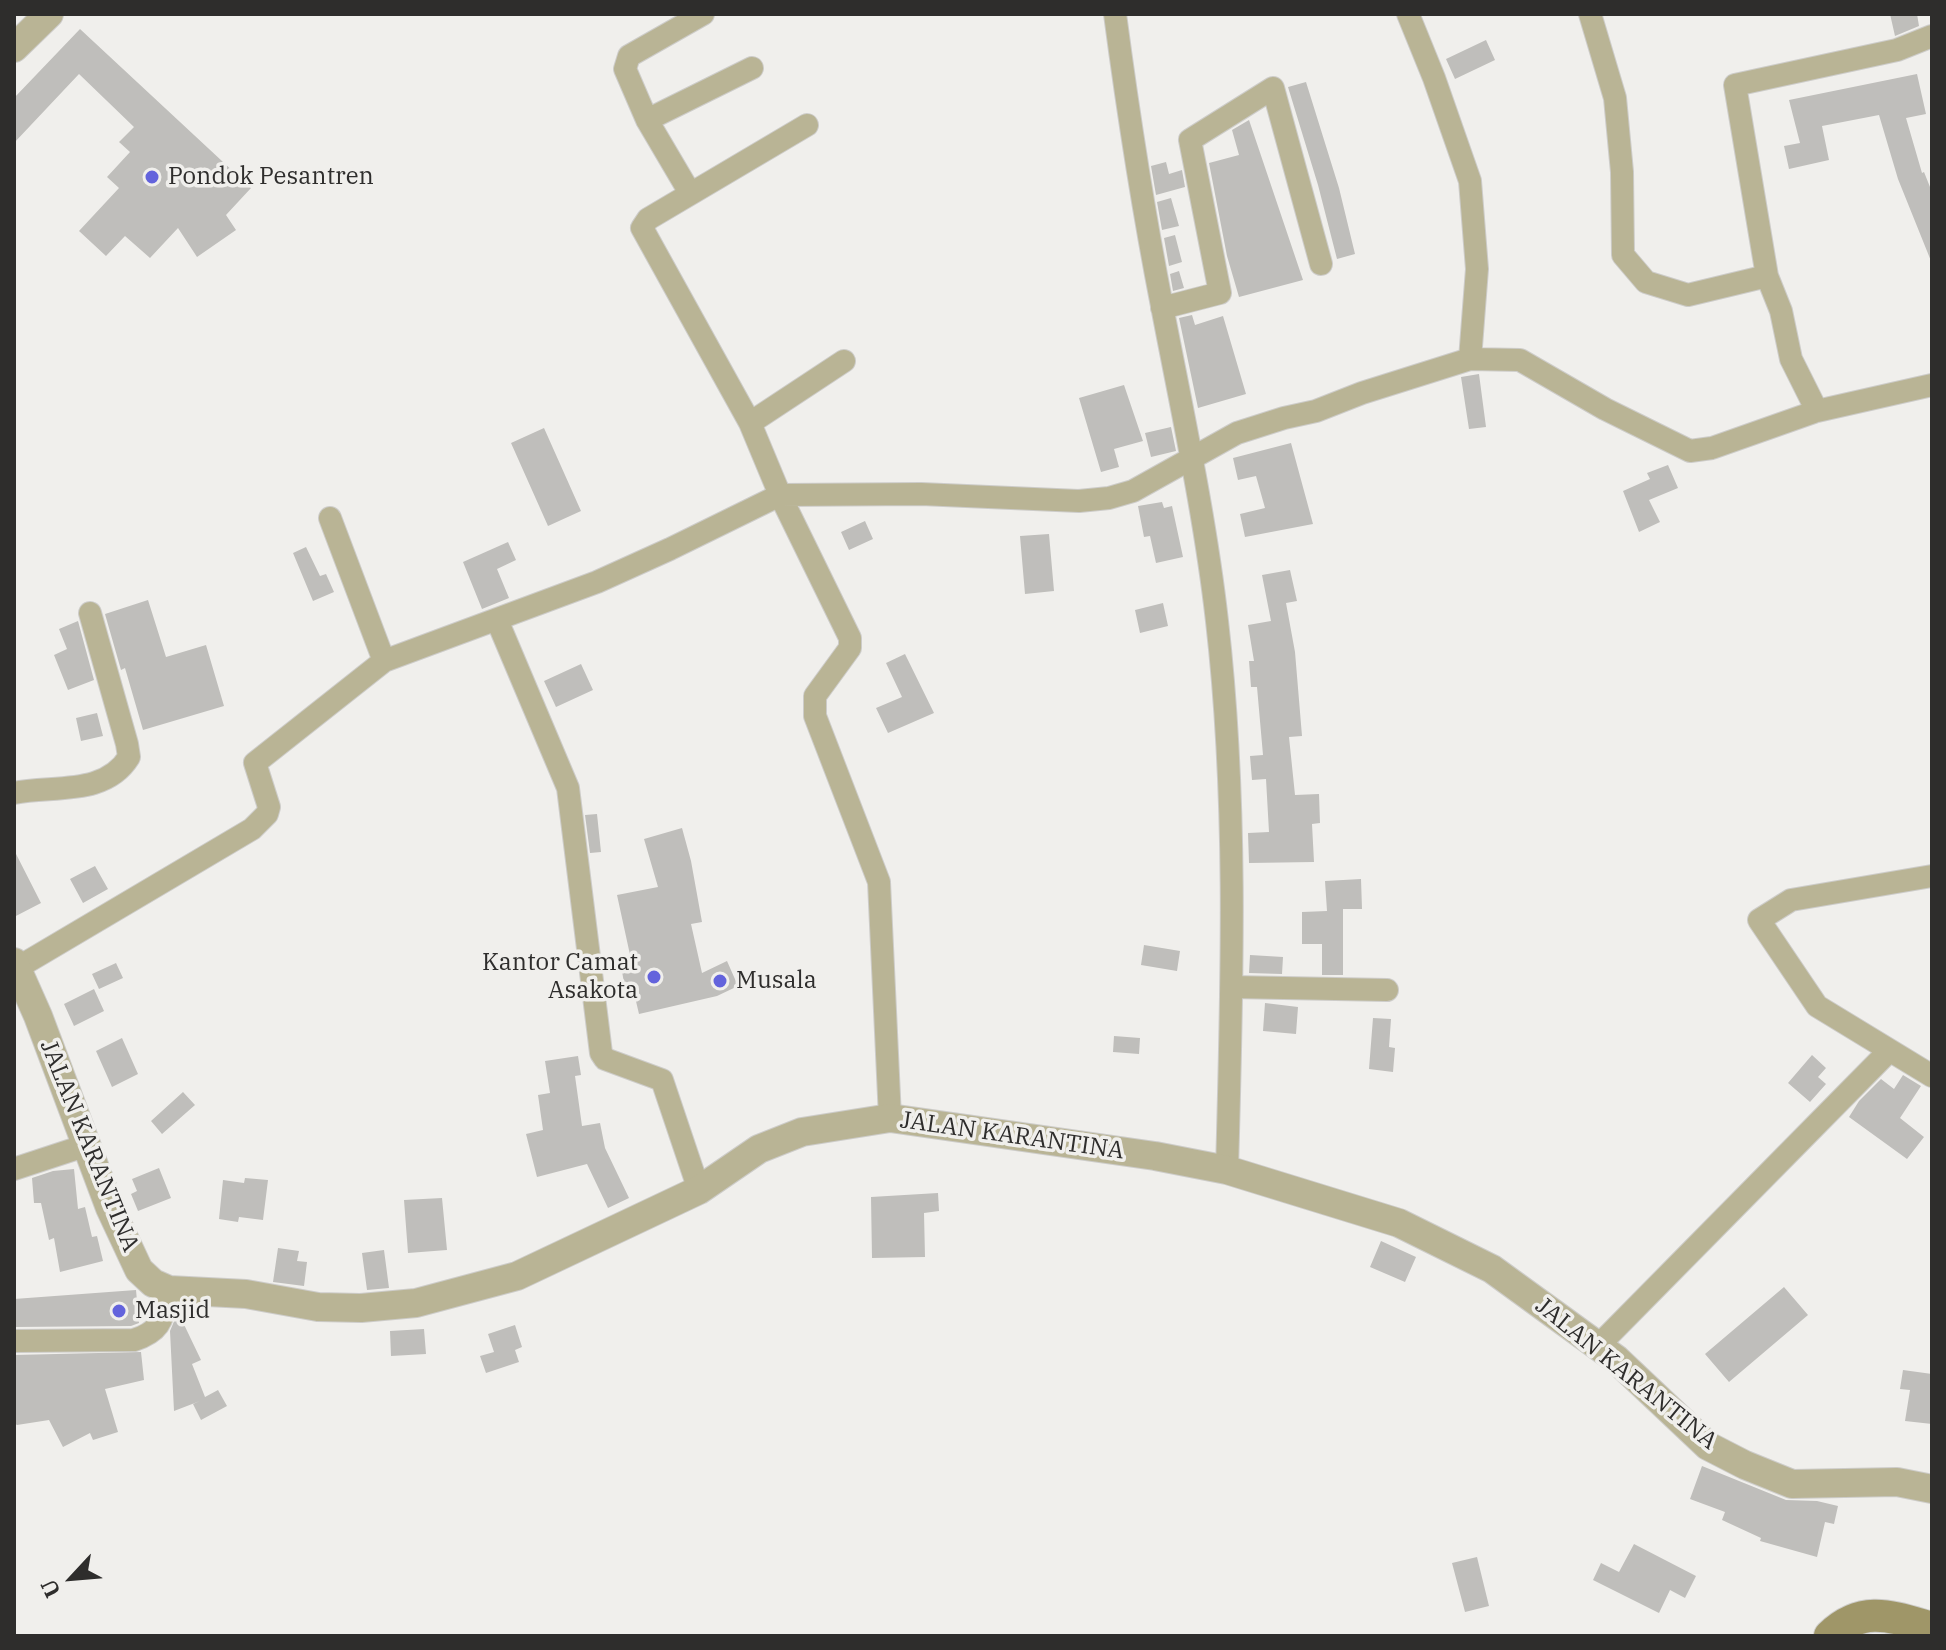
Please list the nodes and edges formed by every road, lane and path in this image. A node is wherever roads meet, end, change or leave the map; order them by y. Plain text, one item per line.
1 (49, 14) edge
2 (703, 14) edge
3 (1115, 14) edge
4 (1408, 14) edge
5 (1590, 14) edge
6 (1932, 36) edge
7 (14, 48) edge
8 (752, 68) dead end
9 (647, 120) junction
10 (807, 125) dead end
11 (690, 193) junction
12 (1321, 264) dead end
13 (1767, 276) junction
14 (1162, 308) junction
15 (1470, 359) junction
16 (844, 361) dead end
17 (1932, 385) edge
18 (1817, 411) junction
19 (750, 423) junction
20 (1194, 459) junction
21 (780, 495) junction
22 (330, 518) dead end
23 (90, 613) dead end
24 (497, 620) junction
25 (384, 661) junction
26 (14, 793) edge
27 (1932, 876) edge
28 (16, 965) edge
29 (1232, 987) junction
30 (1387, 990) dead end
31 (1889, 1051) junction
32 (1932, 1076) edge
33 (890, 1118) junction
34 (87, 1145) junction
35 (14, 1169) edge
36 (1227, 1170) junction
37 (699, 1190) junction
38 (169, 1290) junction
39 (14, 1341) edge
40 (1598, 1346) junction
41 (1932, 1489) edge
42 (1932, 1628) edge
43 (1830, 1636) edge

1 - 7 street
2 - 9 street
3 - 14 street
4 - 15 street
5 - 13 street
6 - 13 street
8 - 9 street
9 - 11 street
10 - 11 street
11 - 19 street
12 - 14 street
13 - 18 street
14 - 20 street
15 - 18 street
15 - 20 street
16 - 19 street
17 - 18 street
19 - 21 street
20 - 21 street
20 - 29 street
21 - 24 street
21 - 33 street
22 - 25 street
23 - 26 street
24 - 25 street
24 - 37 street
25 - 28 street
27 - 31 street
28 - 34 street, JALAN KARANTINA
29 - 30 street
29 - 36 street
31 - 32 street
31 - 40 street
33 - 36 street, JALAN KARANTINA
33 - 37 street, JALAN KARANTINA
34 - 35 street
34 - 38 street, JALAN KARANTINA
36 - 40 street, JALAN KARANTINA
37 - 38 street, JALAN KARANTINA
38 - 39 street
40 - 41 street, JALAN KARANTINA
42 - 43 main road

